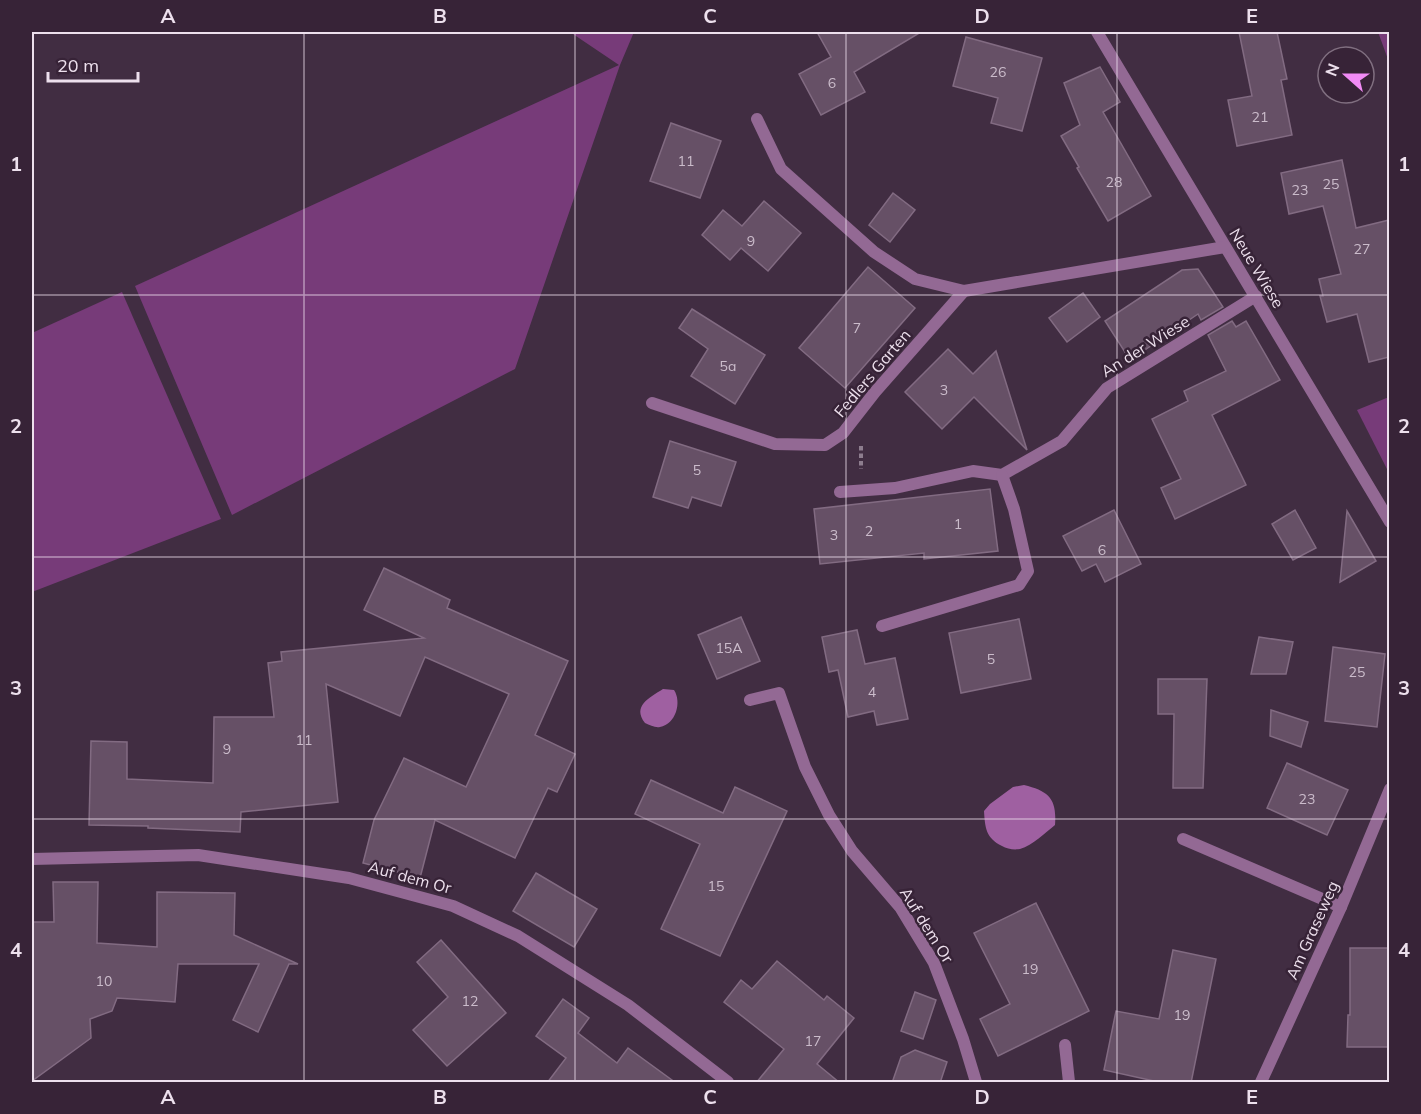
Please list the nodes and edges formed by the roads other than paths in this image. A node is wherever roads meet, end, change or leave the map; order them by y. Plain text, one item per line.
1 (1097, 32) edge
2 (757, 119) dead end
3 (1225, 247) junction
4 (963, 291) junction
5 (1256, 296) junction
6 (652, 404) dead end
7 (1002, 475) junction
8 (840, 492) dead end
9 (1389, 522) edge
10 (882, 626) dead end
11 (750, 699) dead end
12 (1389, 789) edge
13 (1184, 840) dead end
14 (32, 859) edge
15 (1341, 907) junction
16 (1065, 1045) dead end
17 (728, 1083) edge
18 (976, 1083) edge
19 (1069, 1083) edge
20 (1261, 1083) edge

1 - 3 street, Neue Wiese
2 - 4 street
3 - 4 street
3 - 5 street, Neue Wiese
4 - 6 street, Fedlers Garten
5 - 7 street, An der Wiese
5 - 9 street, Neue Wiese
7 - 8 street
7 - 10 street
11 - 18 street, Auf dem Or
12 - 15 street, Am Graseweg
13 - 15 street
14 - 17 street, Auf dem Or
15 - 20 street, Am Graseweg
16 - 19 street

